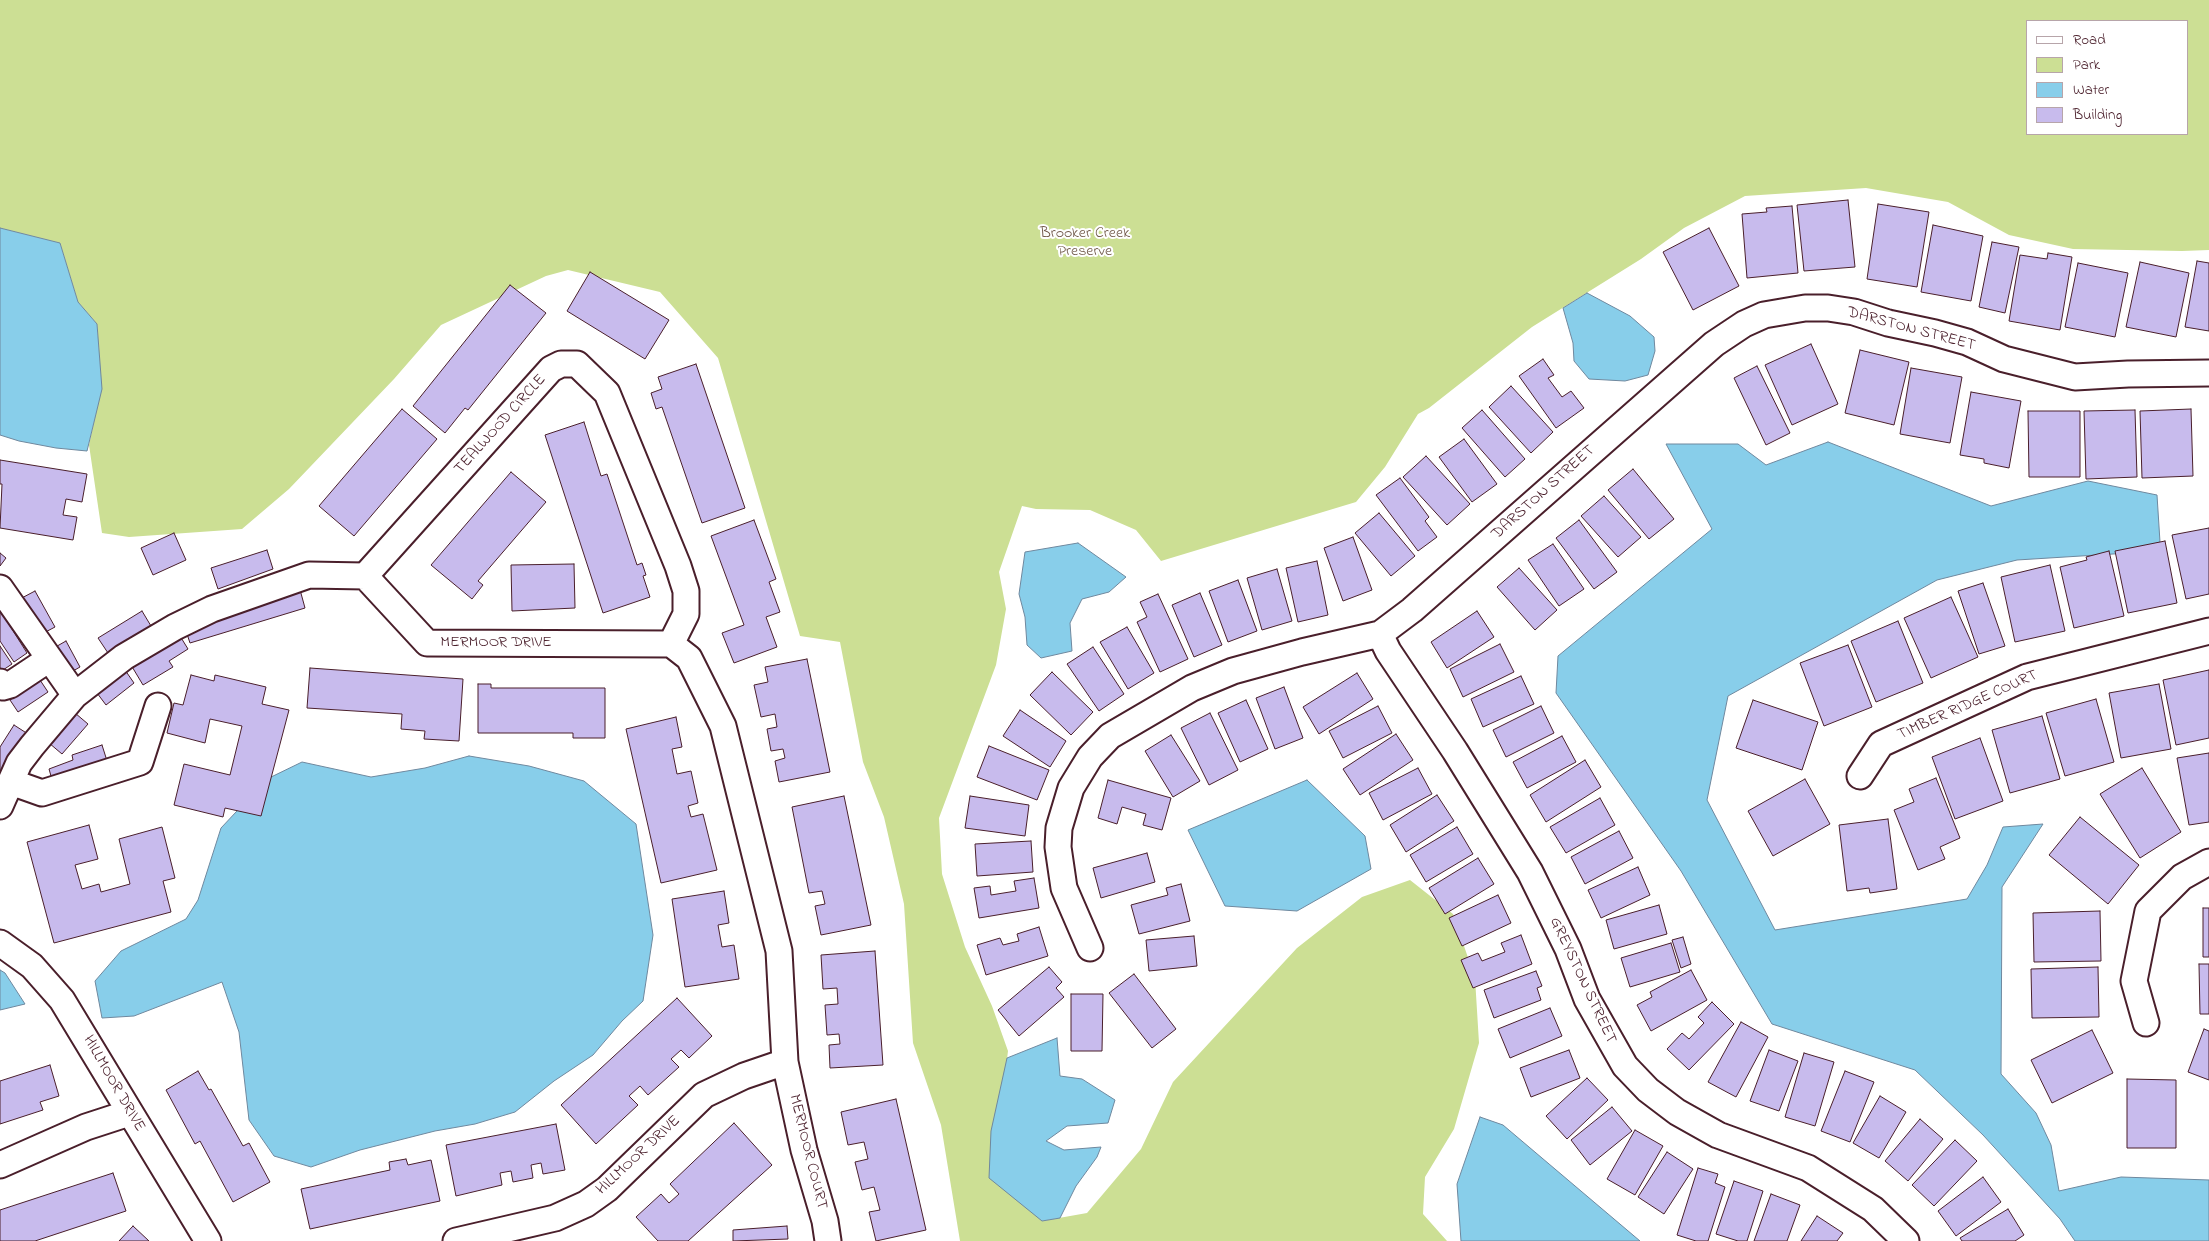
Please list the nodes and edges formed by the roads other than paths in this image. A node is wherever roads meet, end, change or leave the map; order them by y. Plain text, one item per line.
1 (2209, 373) edge
2 (365, 576) junction
3 (0, 588) edge
4 (2209, 631) edge
5 (1380, 634) junction
6 (671, 644) junction
7 (49, 659) junction
8 (0, 682) edge
9 (75, 696) junction
10 (158, 706) dead end
11 (1860, 776) dead end
12 (11, 782) junction
13 (0, 806) edge
14 (2209, 862) edge
15 (0, 943) edge
16 (1090, 948) dead end
17 (2146, 1023) dead end
18 (786, 1062) junction
19 (129, 1113) junction
20 (0, 1164) edge
21 (208, 1241) edge
22 (456, 1241) edge
23 (828, 1241) edge
24 (1906, 1241) edge

1 - 5 street, DARSTON STREET
2 - 6 street, MERMOOR DRIVE
2 - 6 street, TEALWOOD CIRCLE
2 - 9 street
3 - 7 street
4 - 11 street, TIMBER RIDGE COURT
5 - 16 street, DARSTON STREET
5 - 24 street, GREYSTON STREET
6 - 18 street
7 - 8 street
7 - 9 street
9 - 12 street
10 - 12 street
12 - 13 street
14 - 17 street
15 - 19 street, HILLMOOR DRIVE
18 - 22 street, HILLMOOR DRIVE
18 - 23 street, MERMOOR COURT
19 - 20 street
19 - 21 street, HILLMOOR DRIVE

